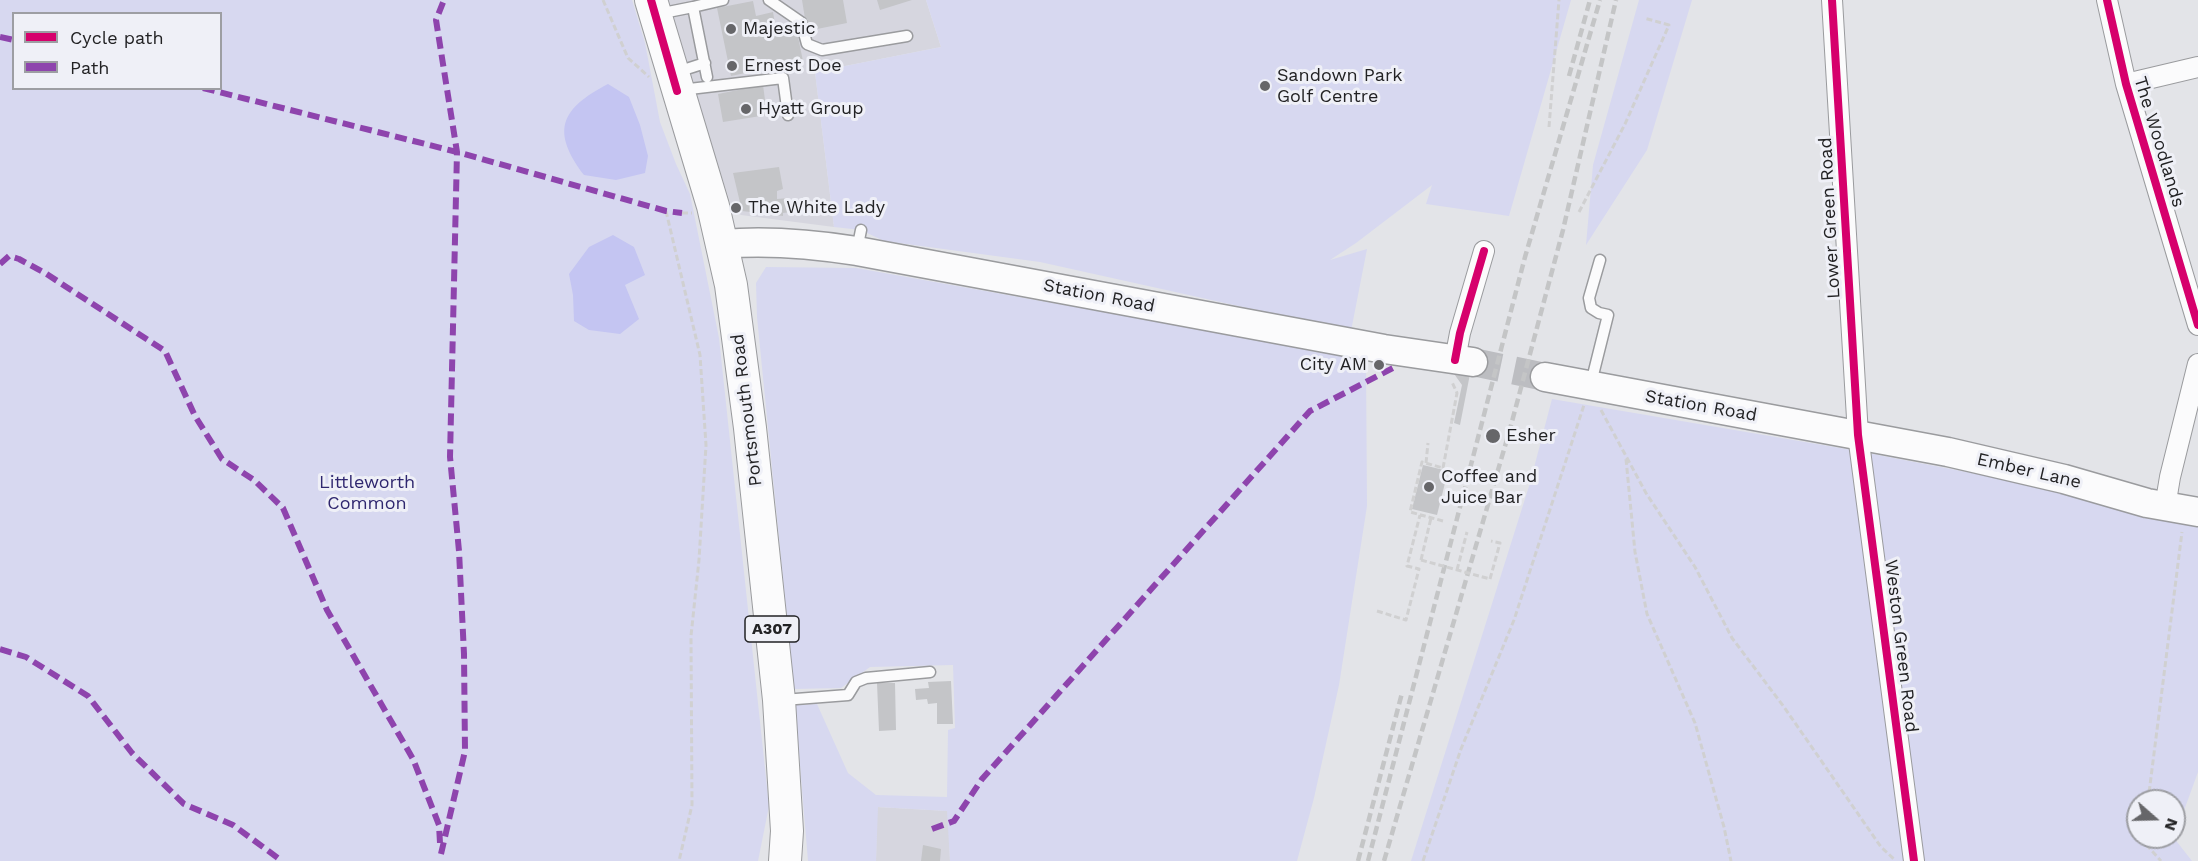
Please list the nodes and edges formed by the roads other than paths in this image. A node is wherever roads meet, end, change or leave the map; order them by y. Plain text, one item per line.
1 (723, 0) edge
2 (769, 0) edge
3 (1832, 0) edge
4 (2107, 0) edge
5 (653, 7) edge
6 (693, 8) junction
7 (907, 36) dead end
8 (705, 63) junction
9 (2198, 67) edge
10 (707, 77) dead end
11 (668, 82) junction
12 (2126, 84) junction
13 (788, 115) dead end
14 (723, 244) junction
15 (1484, 251) dead end
16 (1600, 260) dead end
17 (2198, 325) edge
18 (2198, 364) edge
19 (1459, 367) joint
20 (1545, 377) tunnel mouth
21 (1590, 387) junction
22 (1858, 435) junction
23 (2183, 510) edge
24 (930, 672) dead end
25 (779, 700) junction
26 (786, 846) edge
27 (794, 861) edge
28 (1914, 861) edge

1 - 6 lane
2 - 7 lane
3 - 22 street, Lower Green Road
4 - 12 street, The Woodlands
5 - 6 lane
5 - 11 main road, Portsmouth Road / A307
6 - 8 lane
8 - 10 lane
8 - 11 lane
9 - 12 street
11 - 13 lane
11 - 14 main road, Portsmouth Road / A307
12 - 17 street, The Woodlands
14 - 19 main road, Station Road
14 - 25 main road, Portsmouth Road / A307
15 - 19 street
16 - 21 lane
18 - 23 street
20 - 21 main road, Station Road
21 - 22 main road, Station Road
22 - 23 main road, Ember Lane
22 - 28 street, Weston Green Road
24 - 25 lane
25 - 26 main road, Portsmouth Road / A307
26 - 27 main road, Portsmouth Road / A307

